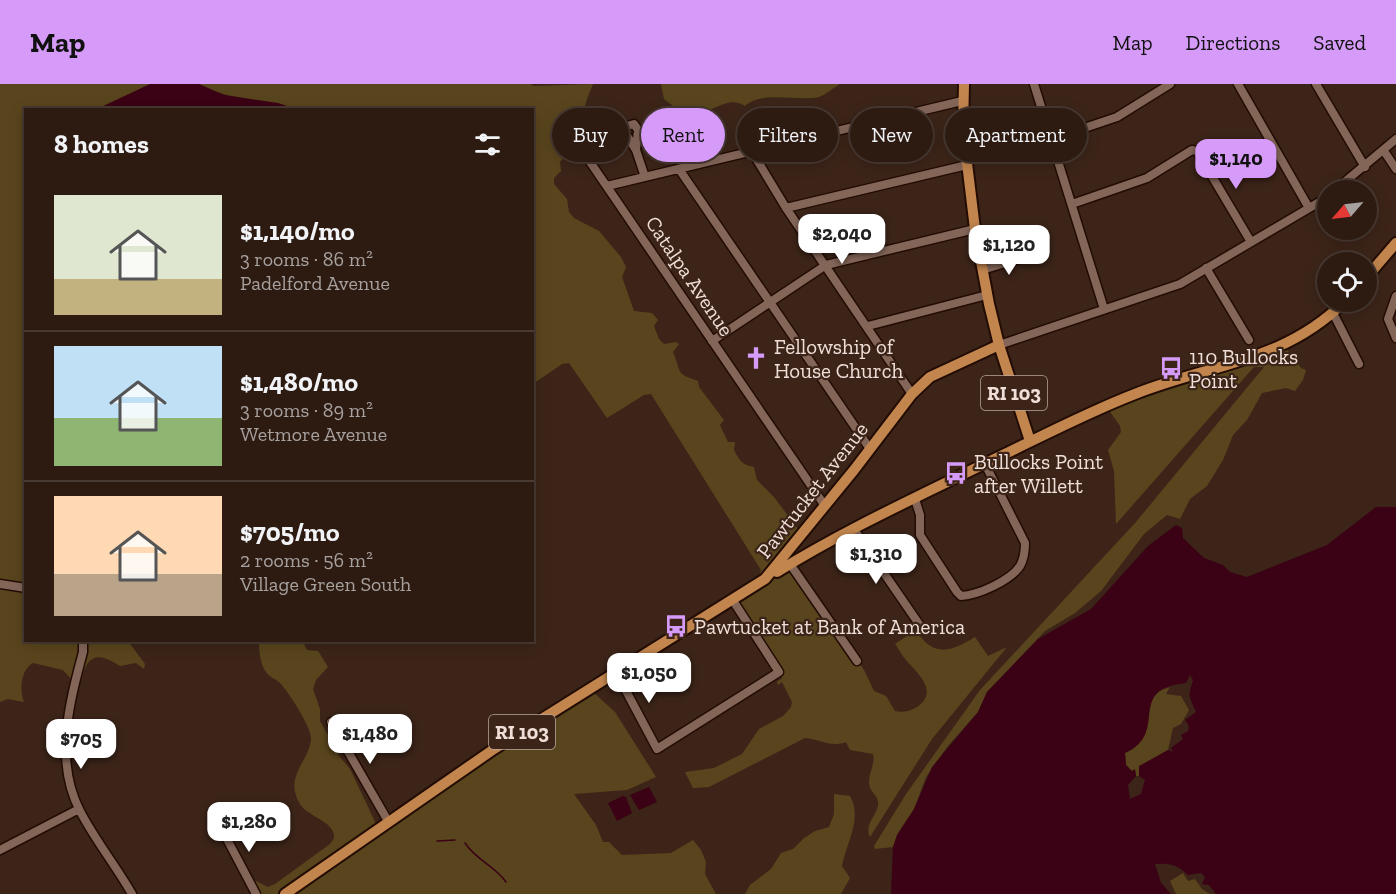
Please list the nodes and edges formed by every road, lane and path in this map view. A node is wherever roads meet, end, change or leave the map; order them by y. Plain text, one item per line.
1 (964, 84) edge
2 (1034, 84) edge
3 (1170, 84) edge
4 (1238, 84) edge
5 (1316, 84) edge
6 (1159, 87) edge
7 (962, 101) junction
8 (1042, 108) edge
9 (1087, 127) edge
10 (838, 130) edge
11 (1396, 139) edge
12 (636, 150) dead end
13 (1384, 151) junction
14 (737, 154) edge
15 (590, 162) edge
16 (758, 162) edge
17 (1059, 162) edge
18 (967, 165) junction
19 (1365, 167) junction
20 (679, 169) junction
21 (1396, 169) edge
22 (645, 177) junction
23 (1348, 180) edge
24 (607, 186) junction
25 (1317, 203) edge
26 (1072, 204) junction
27 (786, 208) junction
28 (1309, 208) junction
29 (975, 229) junction
30 (1251, 242) junction
31 (1396, 243) edge
32 (1028, 256) dead end
33 (826, 265) junction
34 (1377, 265) edge
35 (1206, 268) junction
36 (982, 270) junction
37 (987, 295) junction
38 (1396, 296) edge
39 (768, 303) junction
40 (1104, 309) junction
41 (1333, 313) joint
42 (867, 326) junction
43 (1396, 338) edge
44 (1248, 340) dead end
45 (712, 341) junction
46 (999, 345) junction
47 (1359, 364) dead end
48 (912, 394) junction
49 (1030, 441) junction
50 (870, 449) junction
51 (985, 464) junction
52 (915, 499) junction
53 (825, 506) junction
54 (853, 528) junction
55 (804, 532) junction
56 (816, 547) junction
57 (788, 561) junction
58 (0, 584) edge
59 (24, 588) edge
60 (732, 599) junction
61 (921, 627) dead end
62 (83, 642) edge
63 (857, 662) dead end
64 (616, 672) junction
65 (331, 722) dead end
66 (79, 809) junction
67 (388, 821) junction
68 (219, 824) dead end
69 (0, 850) edge
70 (132, 894) edge
71 (256, 894) edge
72 (285, 894) edge

1 - 7 main road, RI 103
2 - 8 street
3 - 6 street
4 - 28 street
5 - 19 street
6 - 9 street
7 - 10 street
7 - 18 main road, RI 103
11 - 13 street
12 - 22 street
13 - 19 street
13 - 21 street
14 - 20 street
15 - 24 street, Catalpa Avenue
16 - 27 street
17 - 26 street
18 - 27 street
18 - 29 main road, RI 103
19 - 23 street
20 - 22 street
20 - 39 street
22 - 24 street
24 - 45 street, Catalpa Avenue
25 - 28 street, Pawtucket Avenue
26 - 30 street
26 - 40 street
27 - 33 street
28 - 30 street, Pawtucket Avenue
29 - 33 street
29 - 36 main road, RI 103
30 - 35 street, Pawtucket Avenue
31 - 34 main road
32 - 36 street
33 - 39 street
33 - 42 street
35 - 40 street, Pawtucket Avenue
35 - 44 street
36 - 37 main road, RI 103
37 - 42 street
37 - 46 main road, RI 103
38 - 43 street
39 - 45 street
39 - 50 street
40 - 46 street, Pawtucket Avenue
41 - 47 street
41 - 49 main road
42 - 48 street
45 - 53 street, Catalpa Avenue
46 - 48 main road, Pawtucket Avenue / RI 103
46 - 49 main road, RI 103
48 - 50 main road, Pawtucket Avenue / RI 103
49 - 51 main road, RI 103
50 - 53 main road, Pawtucket Avenue / RI 103
51 - 52 main road, RI 103
51 - 52 street
52 - 54 main road, RI 103
53 - 55 main road, Pawtucket Avenue / RI 103
54 - 56 main road, RI 103
54 - 61 street
55 - 56 main road
55 - 57 main road, Pawtucket Avenue / RI 103
56 - 57 main road, RI 103
57 - 60 main road, Pawtucket Avenue / RI 103
57 - 63 street
58 - 59 street
60 - 64 main road, Pawtucket Avenue / RI 103
60 - 64 street
62 - 66 street
64 - 67 main road, Pawtucket Avenue / RI 103
65 - 67 street
66 - 69 street
66 - 70 street
67 - 72 main road, Pawtucket Avenue / RI 103
68 - 71 street

